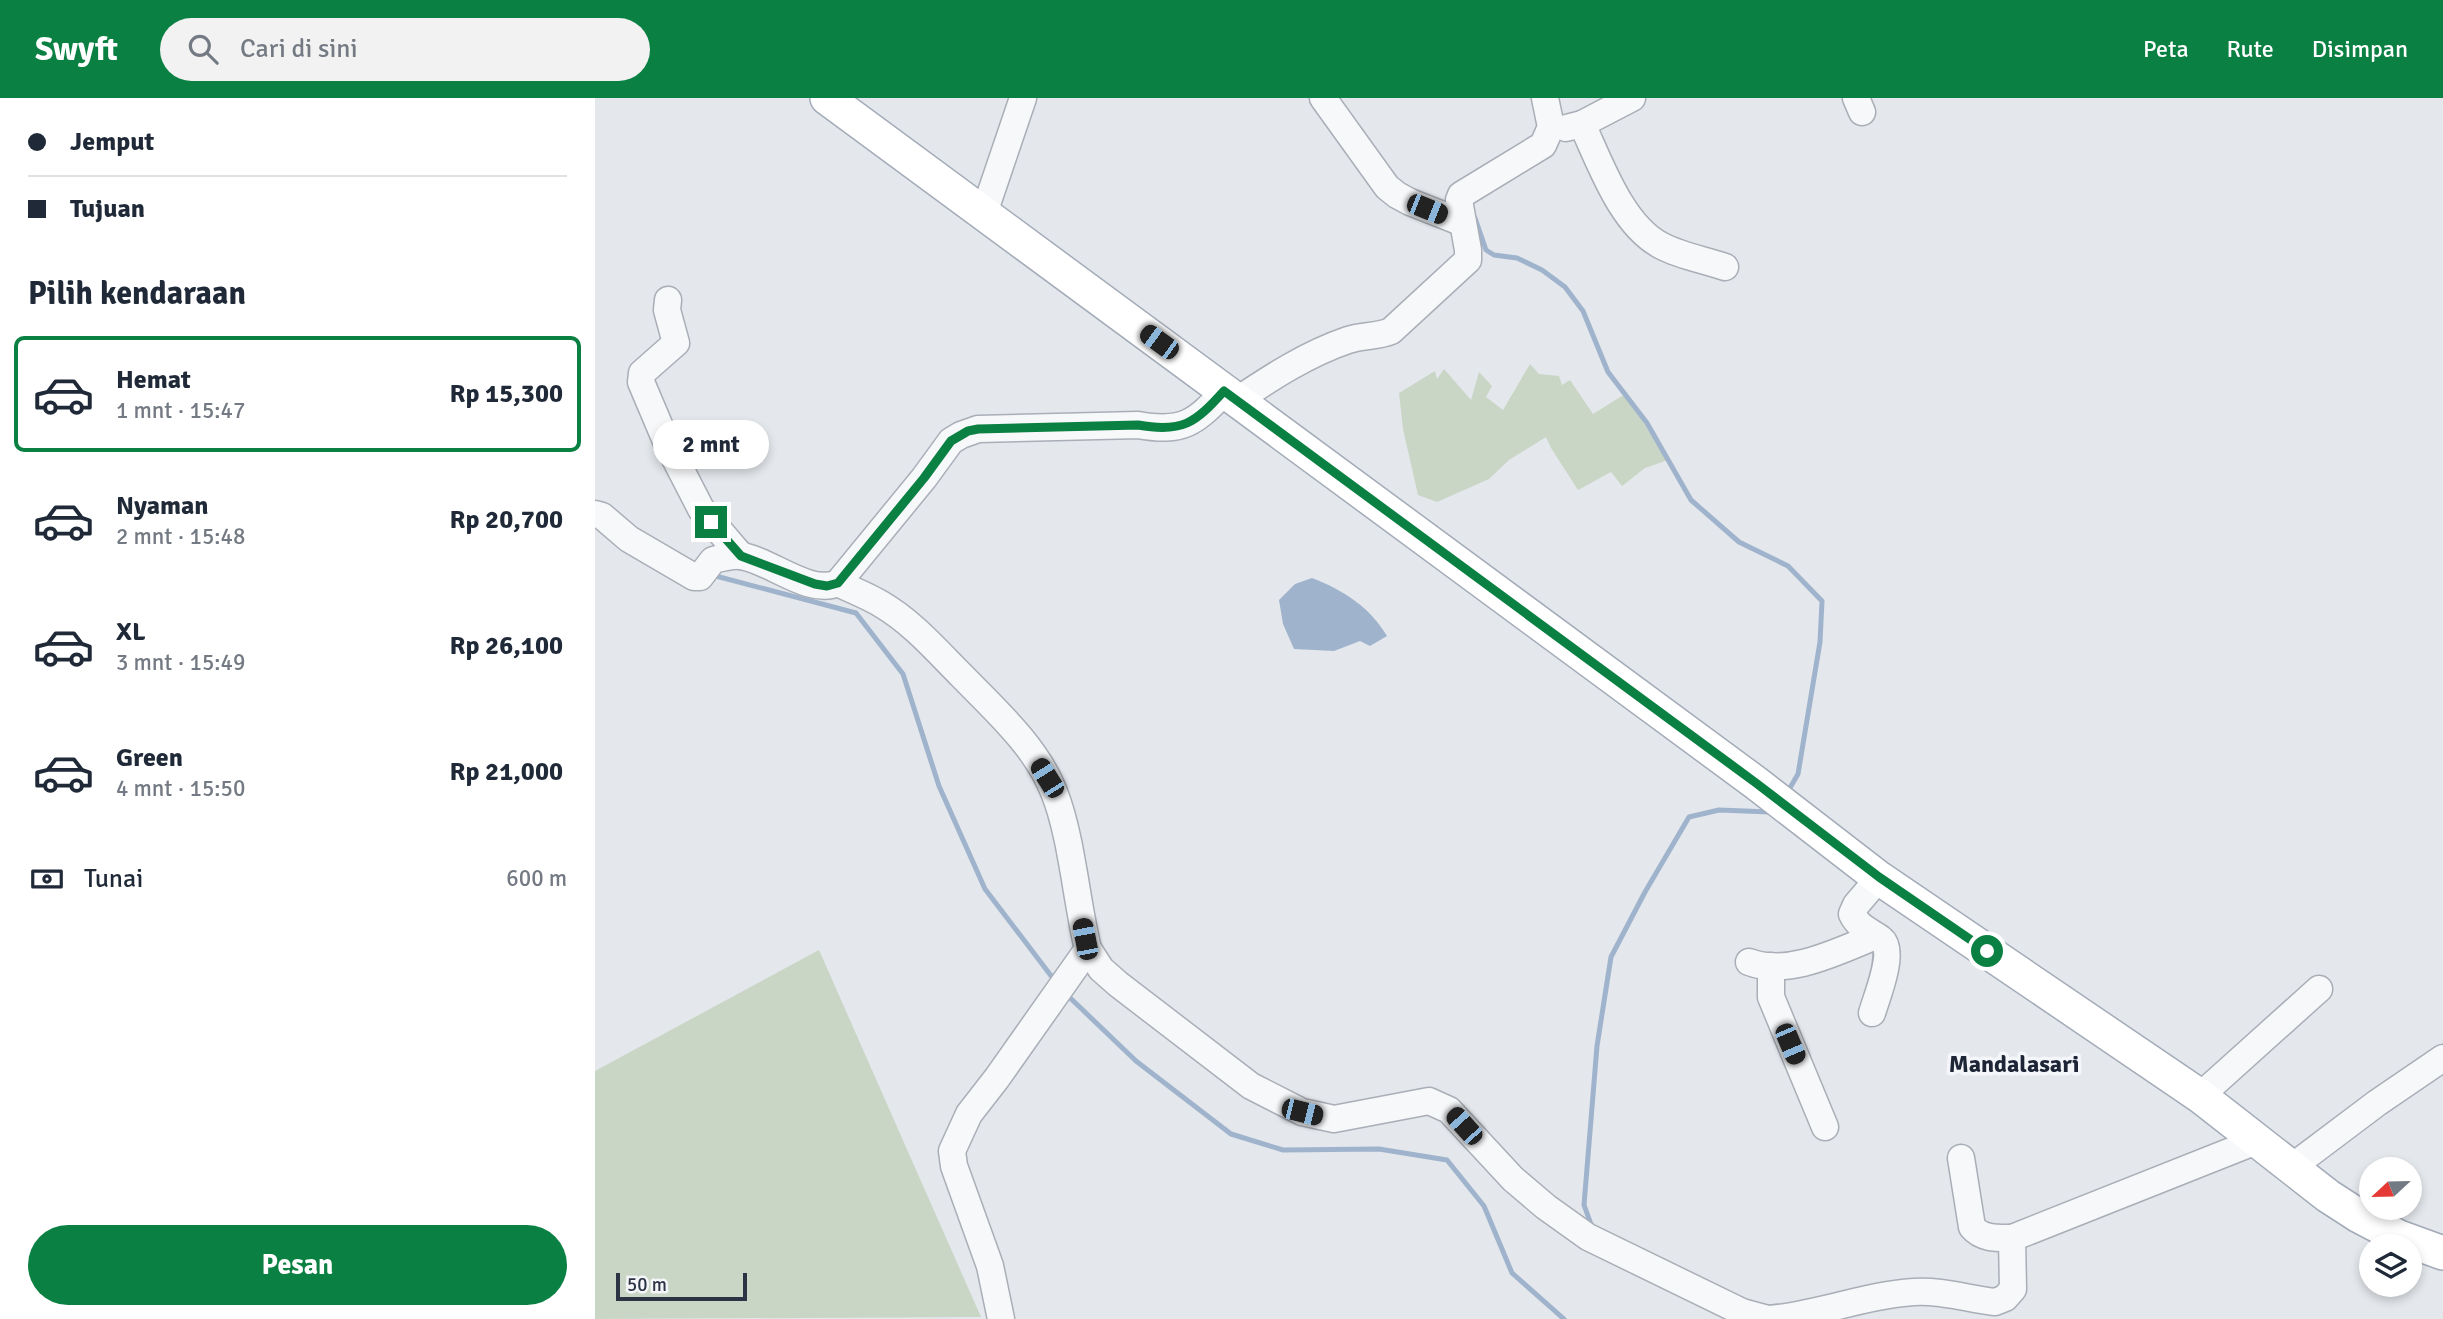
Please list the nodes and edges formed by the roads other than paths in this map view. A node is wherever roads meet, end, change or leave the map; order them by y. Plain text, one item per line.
1 (827, 98) edge
2 (1023, 98) edge
3 (1323, 98) edge
4 (1545, 98) edge
5 (1632, 98) edge
6 (1582, 124) junction
7 (1551, 127) junction
8 (984, 214) junction
9 (1461, 214) junction
10 (1725, 267) dead end
11 (668, 300) dead end
12 (1230, 396) junction
13 (595, 514) edge
14 (741, 556) junction
15 (838, 583) junction
16 (1879, 877) junction
17 (1876, 936) junction
18 (1088, 949) junction
19 (2319, 989) dead end
20 (1872, 1013) dead end
21 (2443, 1058) edge
22 (2200, 1096) junction
23 (1825, 1127) dead end
24 (2259, 1140) junction
25 (1961, 1158) dead end
26 (2292, 1167) junction
27 (2012, 1238) junction
28 (2443, 1254) edge
29 (1852, 1311) edge
30 (1001, 1319) edge
31 (1769, 1319) edge

1 - 8 main road
2 - 8 street
3 - 9 street
4 - 7 street
5 - 6 street
6 - 7 street
6 - 10 street
7 - 9 street
8 - 12 main road
9 - 12 street
11 - 14 street
12 - 15 street
12 - 16 main road
13 - 14 street
14 - 15 street
15 - 18 street
16 - 17 street
16 - 22 main road
17 - 20 street
17 - 23 street
18 - 30 street
18 - 31 street
19 - 22 street
21 - 26 street
22 - 24 main road
24 - 26 main road
24 - 27 street
25 - 27 street
26 - 28 main road
27 - 29 street
29 - 31 street

